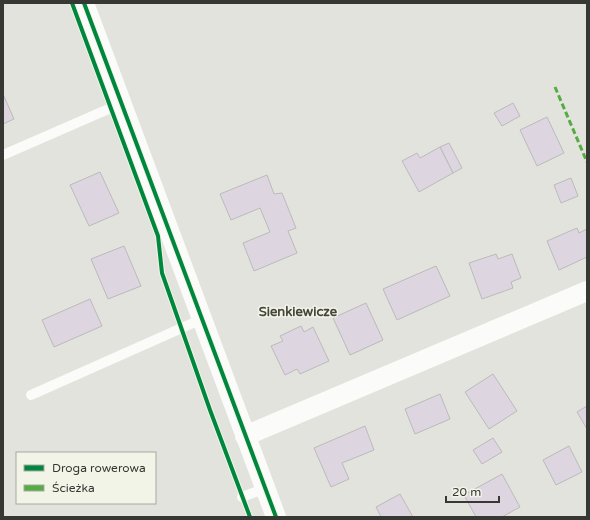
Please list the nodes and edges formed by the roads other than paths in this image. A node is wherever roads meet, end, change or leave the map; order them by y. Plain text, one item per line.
1 (84, 3) edge
2 (120, 104) junction
3 (3, 155) edge
4 (587, 291) edge
5 (202, 319) junction
6 (31, 395) dead end
7 (245, 436) junction
8 (266, 488) junction
9 (242, 497) dead end
10 (276, 517) edge

1 - 2 street
2 - 3 lane
2 - 5 street
4 - 7 street
5 - 6 lane
5 - 7 street
7 - 8 street
8 - 9 lane
8 - 10 street

